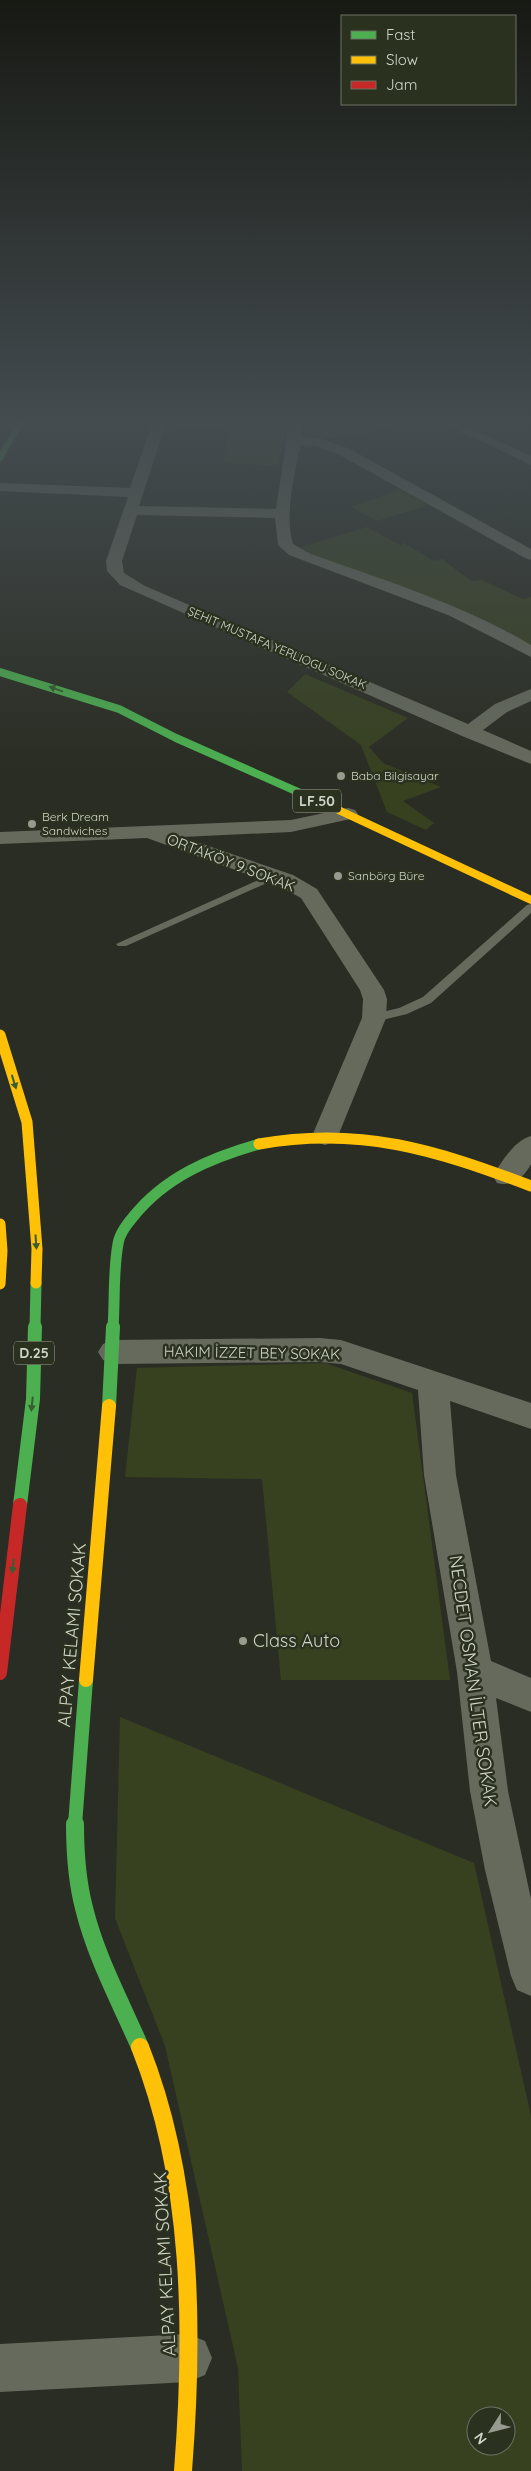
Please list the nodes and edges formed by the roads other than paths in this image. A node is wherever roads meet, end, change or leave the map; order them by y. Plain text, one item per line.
1 (122, 538) edge
2 (285, 538) edge
3 (501, 538) edge
4 (531, 555) edge
5 (531, 652) edge
6 (0, 672) edge
7 (40, 672) dead end
8 (531, 694) edge
9 (102, 702) junction
10 (469, 732) junction
11 (531, 758) edge
12 (348, 814) junction
13 (152, 833) junction
14 (0, 838) edge
15 (274, 876) junction
16 (531, 900) edge
17 (531, 907) edge
18 (122, 944) dead end
19 (374, 1018) junction
20 (0, 1035) edge
21 (325, 1136) junction
22 (531, 1145) edge
23 (506, 1176) junction
24 (531, 1186) edge
25 (0, 1224) edge
26 (0, 1284) edge
27 (113, 1352) junction
28 (433, 1384) junction
29 (531, 1416) edge
30 (475, 1672) junction
31 (0, 1673) edge
32 (531, 1695) edge
33 (531, 1976) edge
34 (188, 2358) junction
35 (0, 2368) edge
36 (183, 2471) edge

1 - 10 street, ŞEHIT MUSTAFA YERLIOGU SOKAK
2 - 5 street
3 - 4 street
9 -> 6 main road, LF.50
7 - 9 main road, LF.50
8 - 10 street
9 - 12 main road, LF.50
10 - 11 street, ŞEHIT MUSTAFA YERLIOGU SOKAK
12 - 13 street
12 - 16 main road, LF.50
13 - 14 street
13 - 15 street, ORTAKÖY 9 SOKAK
15 - 18 lane
15 - 19 street, ORTAKÖY 9 SOKAK
17 - 19 lane
19 - 21 street, ORTAKÖY 9 SOKAK
20 -> 31 main road, D.25
21 - 23 main road, ALPAY KELAMI SOKAK
21 - 27 main road, ALPAY KELAMI SOKAK
22 - 23 street
23 - 24 main road, ALPAY KELAMI SOKAK
25 - 26 main road
27 - 28 street, HAKIM İZZET BEY SOKAK
27 - 34 main road, ALPAY KELAMI SOKAK
28 - 29 street, HAKIM İZZET BEY SOKAK
28 - 30 street, NECDET OSMAN İLTER SOKAK
30 - 32 street
30 - 33 street, NECDET OSMAN İLTER SOKAK
34 - 35 street
34 - 36 main road, ALPAY KELAMI SOKAK

